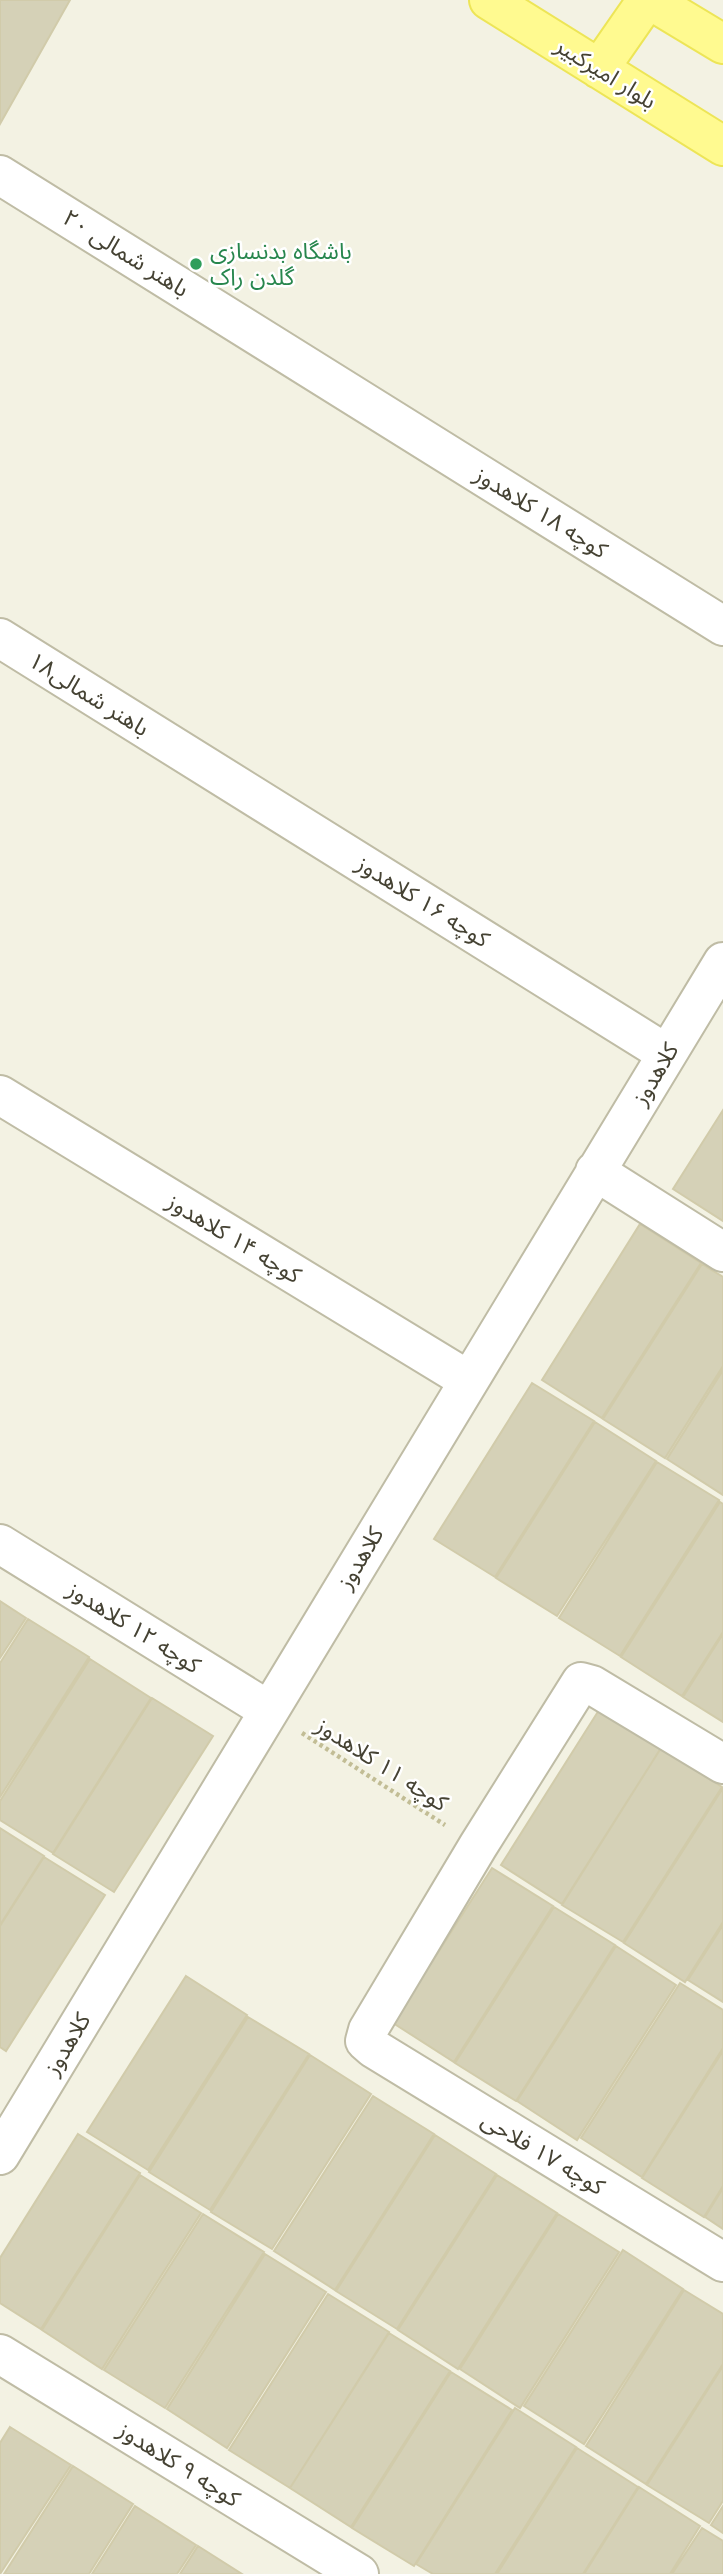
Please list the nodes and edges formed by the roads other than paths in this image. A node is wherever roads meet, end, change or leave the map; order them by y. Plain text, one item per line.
1 (489, 0) edge
2 (648, 0) edge
3 (723, 44) edge
4 (599, 69) junction
5 (723, 146) edge
6 (0, 175) edge
7 (358, 398) joint
8 (723, 626) edge
9 (0, 638) edge
10 (178, 749) joint
11 (723, 962) edge
12 (667, 1054) junction
13 (0, 1095) edge
14 (596, 1171) junction
15 (723, 1252) edge
16 (468, 1380) junction
17 (0, 1544) edge
18 (268, 1710) junction
19 (723, 1764) edge
20 (0, 2155) edge
21 (723, 2262) edge
22 (0, 2354) edge
23 (359, 2574) edge

1 - 4 main road, بلوار امیرکبیر
2 - 3 main road
2 - 4 main road
4 - 5 main road, بلوار امیرکبیر
6 - 7 street, ۲۰ باهنر شمالی
7 - 8 street, کوچه ۱۸ کلاهدوز
9 - 10 street, باهنر شمالی۱۸
10 - 12 street, کوچه ۱۶ کلاهدوز
11 - 12 street, کلاهدوز
12 - 14 street, کلاهدوز
13 - 16 street, کوچه ۱۴ کلاهدوز
14 - 15 street
14 - 16 street, کلاهدوز
16 - 18 street, کلاهدوز
17 - 18 street, کوچه ۱۲ کلاهدوز
18 - 20 street, کلاهدوز
19 - 21 street, کوچه ۱۷ فلاحی
22 - 23 street, کوچه ۹ کلاهدوز

